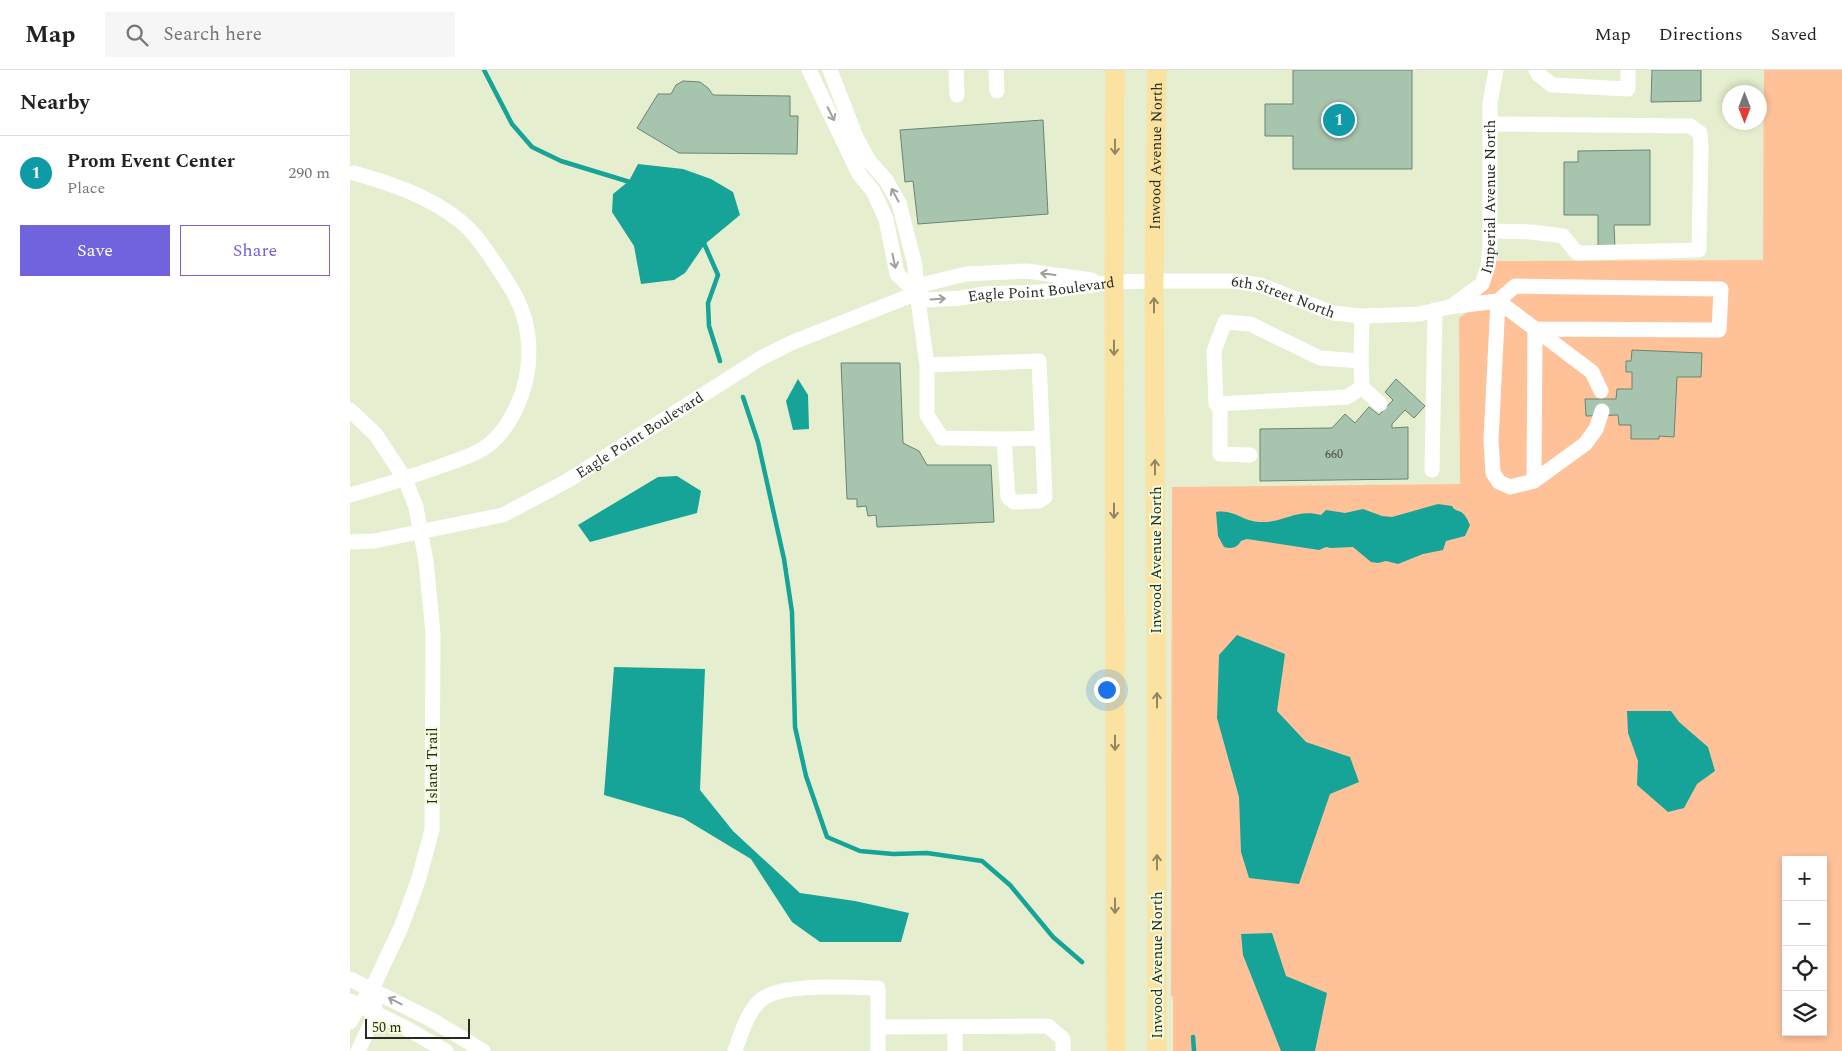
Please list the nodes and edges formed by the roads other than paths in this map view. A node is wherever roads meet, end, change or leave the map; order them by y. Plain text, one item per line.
1 (810, 70) edge
2 (830, 70) edge
3 (956, 70) edge
4 (996, 70) edge
5 (1115, 70) edge
6 (1157, 70) edge
7 (1496, 70) edge
8 (1536, 70) edge
9 (1628, 70) edge
10 (997, 91) dead end
11 (957, 95) dead end
12 (1490, 124) junction
13 (354, 173) dead end
14 (1490, 231) junction
15 (1154, 281) junction
16 (1114, 282) junction
17 (917, 293) junction
18 (1498, 301) junction
19 (1442, 308) junction
20 (1362, 316) junction
21 (1535, 330) junction
22 (1361, 361) junction
23 (928, 365) junction
24 (1362, 387) junction
25 (1601, 391) dead end
26 (1220, 404) junction
27 (1380, 404) dead end
28 (350, 410) edge
29 (1602, 411) dead end
30 (1042, 438) junction
31 (1004, 439) junction
32 (1250, 455) dead end
33 (1432, 470) dead end
34 (405, 479) junction
35 (1534, 481) junction
36 (350, 495) edge
37 (422, 532) junction
38 (350, 542) edge
39 (350, 979) edge
40 (372, 989) junction
41 (354, 1003) edge
42 (376, 1013) junction
43 (350, 1022) edge
44 (878, 1027) junction
45 (955, 1027) junction
46 (358, 1051) edge
47 (446, 1051) edge
48 (483, 1051) edge
49 (735, 1051) edge
50 (878, 1051) edge
51 (955, 1051) edge
52 (1063, 1051) edge
53 (1116, 1051) edge
54 (1157, 1051) edge

1 -> 17 street
17 -> 2 street
3 - 11 street
4 - 10 street
5 -> 16 main road
6 - 15 main road, Inwood Avenue North
7 - 12 street, Imperial Avenue North
8 - 9 street
12 - 14 street, Imperial Avenue North
12 - 14 street
13 - 34 street
14 - 19 street, Imperial Avenue North
15 - 16 street, 6th Street North
15 - 20 street, 6th Street North
54 -> 15 main road, Inwood Avenue North
17 -> 16 street, Eagle Point Boulevard
16 -> 17 street, Eagle Point Boulevard
16 -> 53 main road
17 - 23 street
17 - 37 street, Eagle Point Boulevard
18 - 19 street, 6th Street North
18 - 21 street
18 - 21 street
18 - 35 street
19 - 20 street, 6th Street North
19 - 33 street
20 - 22 street
21 - 25 street
21 - 35 street
22 - 24 street
22 - 26 street
23 - 30 street
23 - 31 street
24 - 26 street
24 - 27 street
26 - 32 street
28 - 34 street, Island Trail
29 - 35 street
30 - 31 street
30 - 31 street
34 - 36 street
34 - 37 street, Island Trail
37 - 38 street, Eagle Point Boulevard
37 - 40 street, Island Trail
39 - 40 street
40 - 41 street, Island Trail
40 - 42 street
48 -> 40 street
41 - 42 street
41 - 43 street, Island Trail
42 - 46 street
42 - 47 street
44 - 45 street
44 - 49 street
44 - 50 street
45 - 51 street
45 - 52 street

